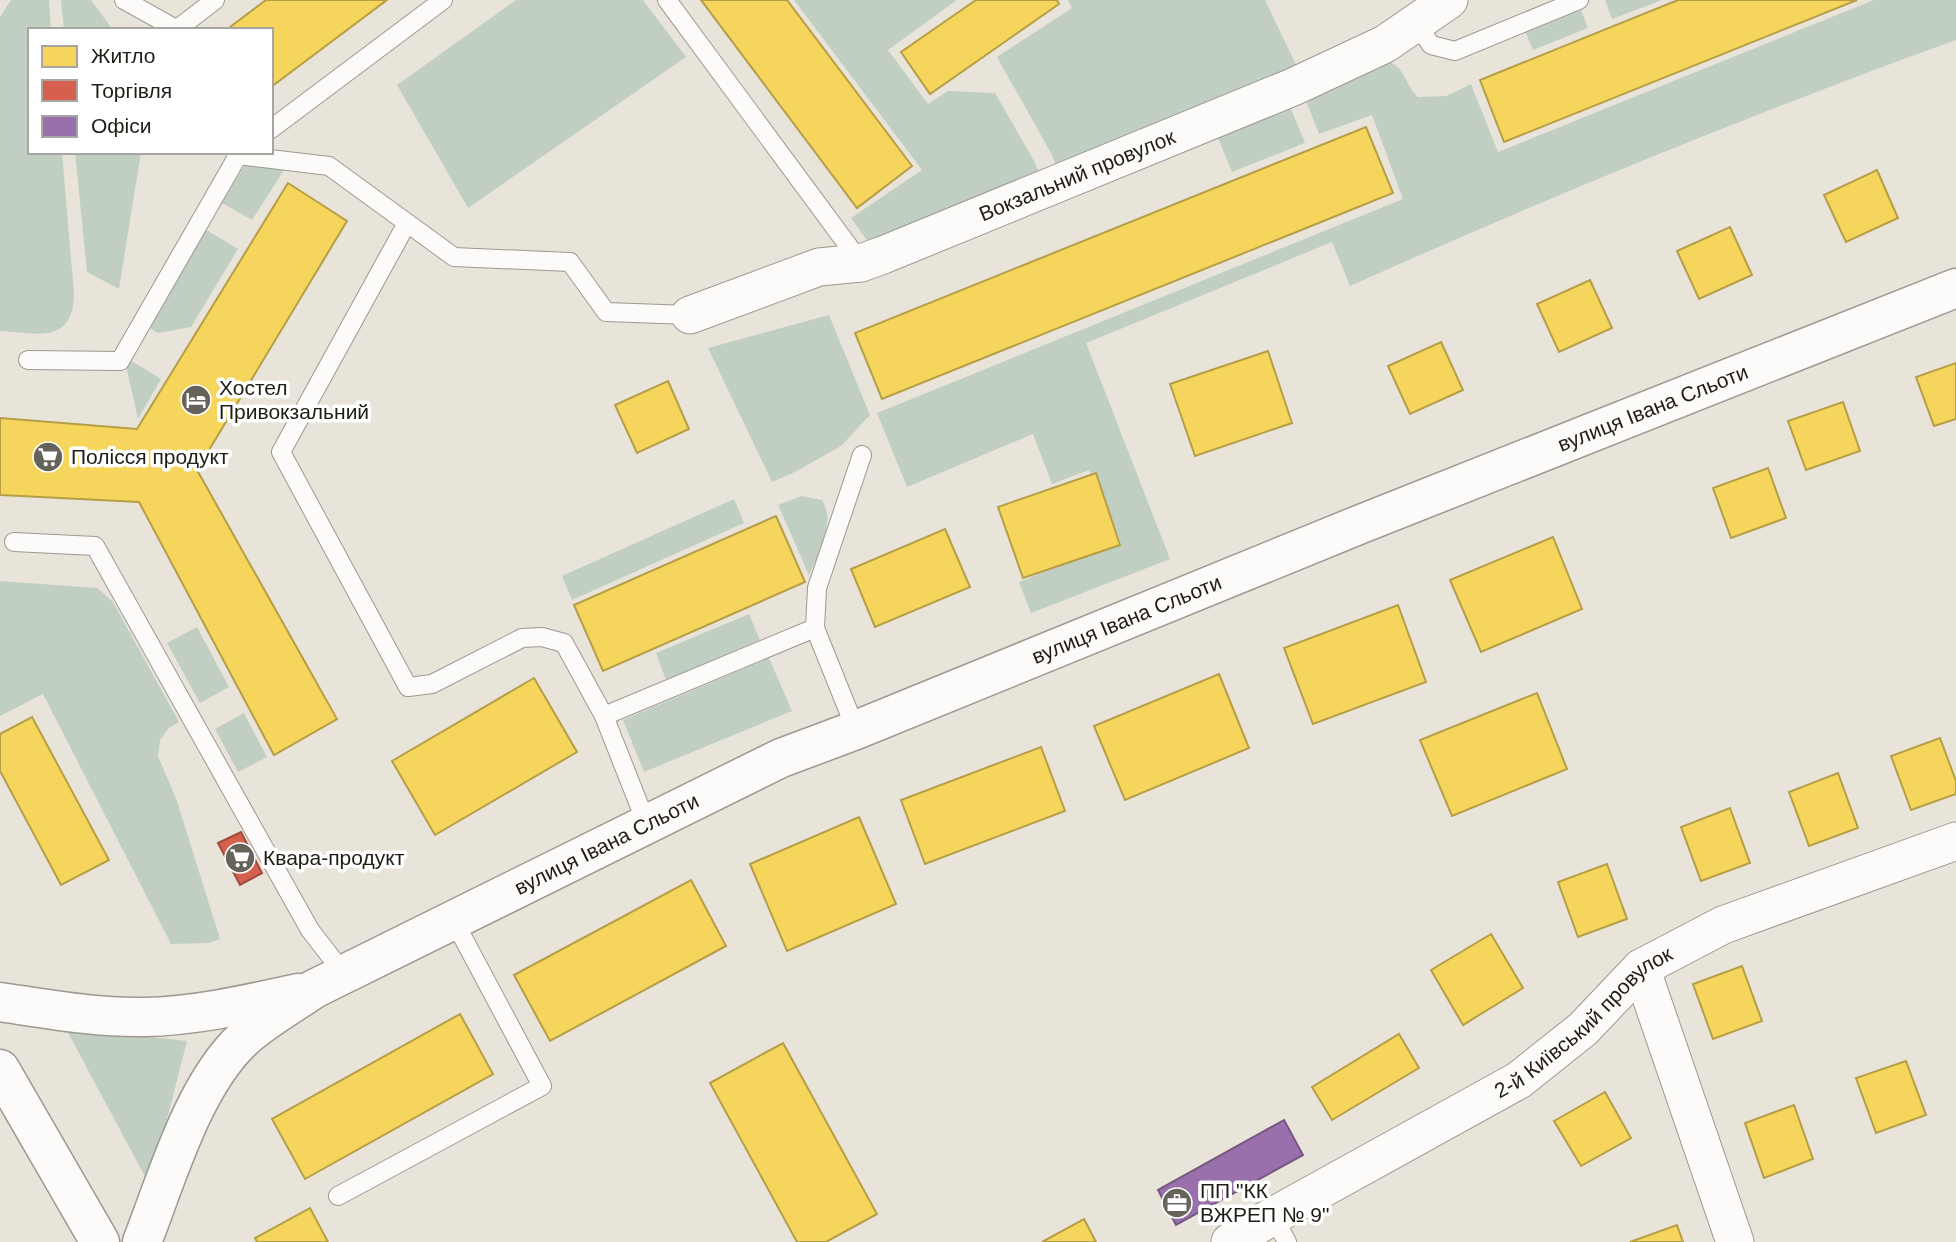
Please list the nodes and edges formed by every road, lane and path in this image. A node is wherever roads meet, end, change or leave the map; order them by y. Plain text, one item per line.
1 (124, 0) edge
2 (215, 0) edge
3 (443, 0) edge
4 (667, 0) edge
5 (1449, 0) edge
6 (1579, 0) edge
7 (1408, 12) edge
8 (173, 28) edge
9 (179, 28) edge
10 (273, 128) edge
11 (236, 154) edge
12 (244, 154) edge
13 (407, 223) junction
14 (861, 263) junction
15 (1956, 288) edge
16 (690, 315) joint
17 (28, 360) dead end
18 (862, 455) dead end
19 (14, 542) dead end
20 (815, 628) junction
21 (604, 716) junction
22 (856, 730) junction
23 (647, 825) junction
24 (1956, 841) edge
25 (453, 919) junction
26 (1641, 968) junction
27 (329, 981) junction
28 (0, 1002) edge
29 (0, 1069) edge
30 (338, 1196) dead end
31 (1280, 1229) edge
32 (100, 1242) edge
33 (142, 1242) edge
34 (1230, 1242) edge
35 (1735, 1242) edge

1 - 8 lane
2 - 9 lane
3 - 10 lane
4 - 14 lane
5 - 7 street, Вокзальний провулок
6 - 7 lane
7 - 14 street, Вокзальний провулок
11 - 17 lane
12 - 13 lane
13 - 16 lane
13 - 21 lane
14 - 16 street, Вокзальний провулок
15 - 22 street, вулиця Івана Сльоти
18 - 20 lane
19 - 27 lane
20 - 21 lane
20 - 22 lane
21 - 23 lane
22 - 23 street, вулиця Івана Сльоти
23 - 25 street, вулиця Івана Сльоти
24 - 26 street, 2-й Київський провулок
25 - 27 street, вулиця Івана Сльоти
25 - 30 lane
26 - 31 street, 2-й Київський провулок
26 - 35 street
27 - 28 street, вулиця Івана Сльоти
27 - 33 street, вулиця Івана Сльоти
29 - 32 street
31 - 34 street, 2-й Київський провулок

